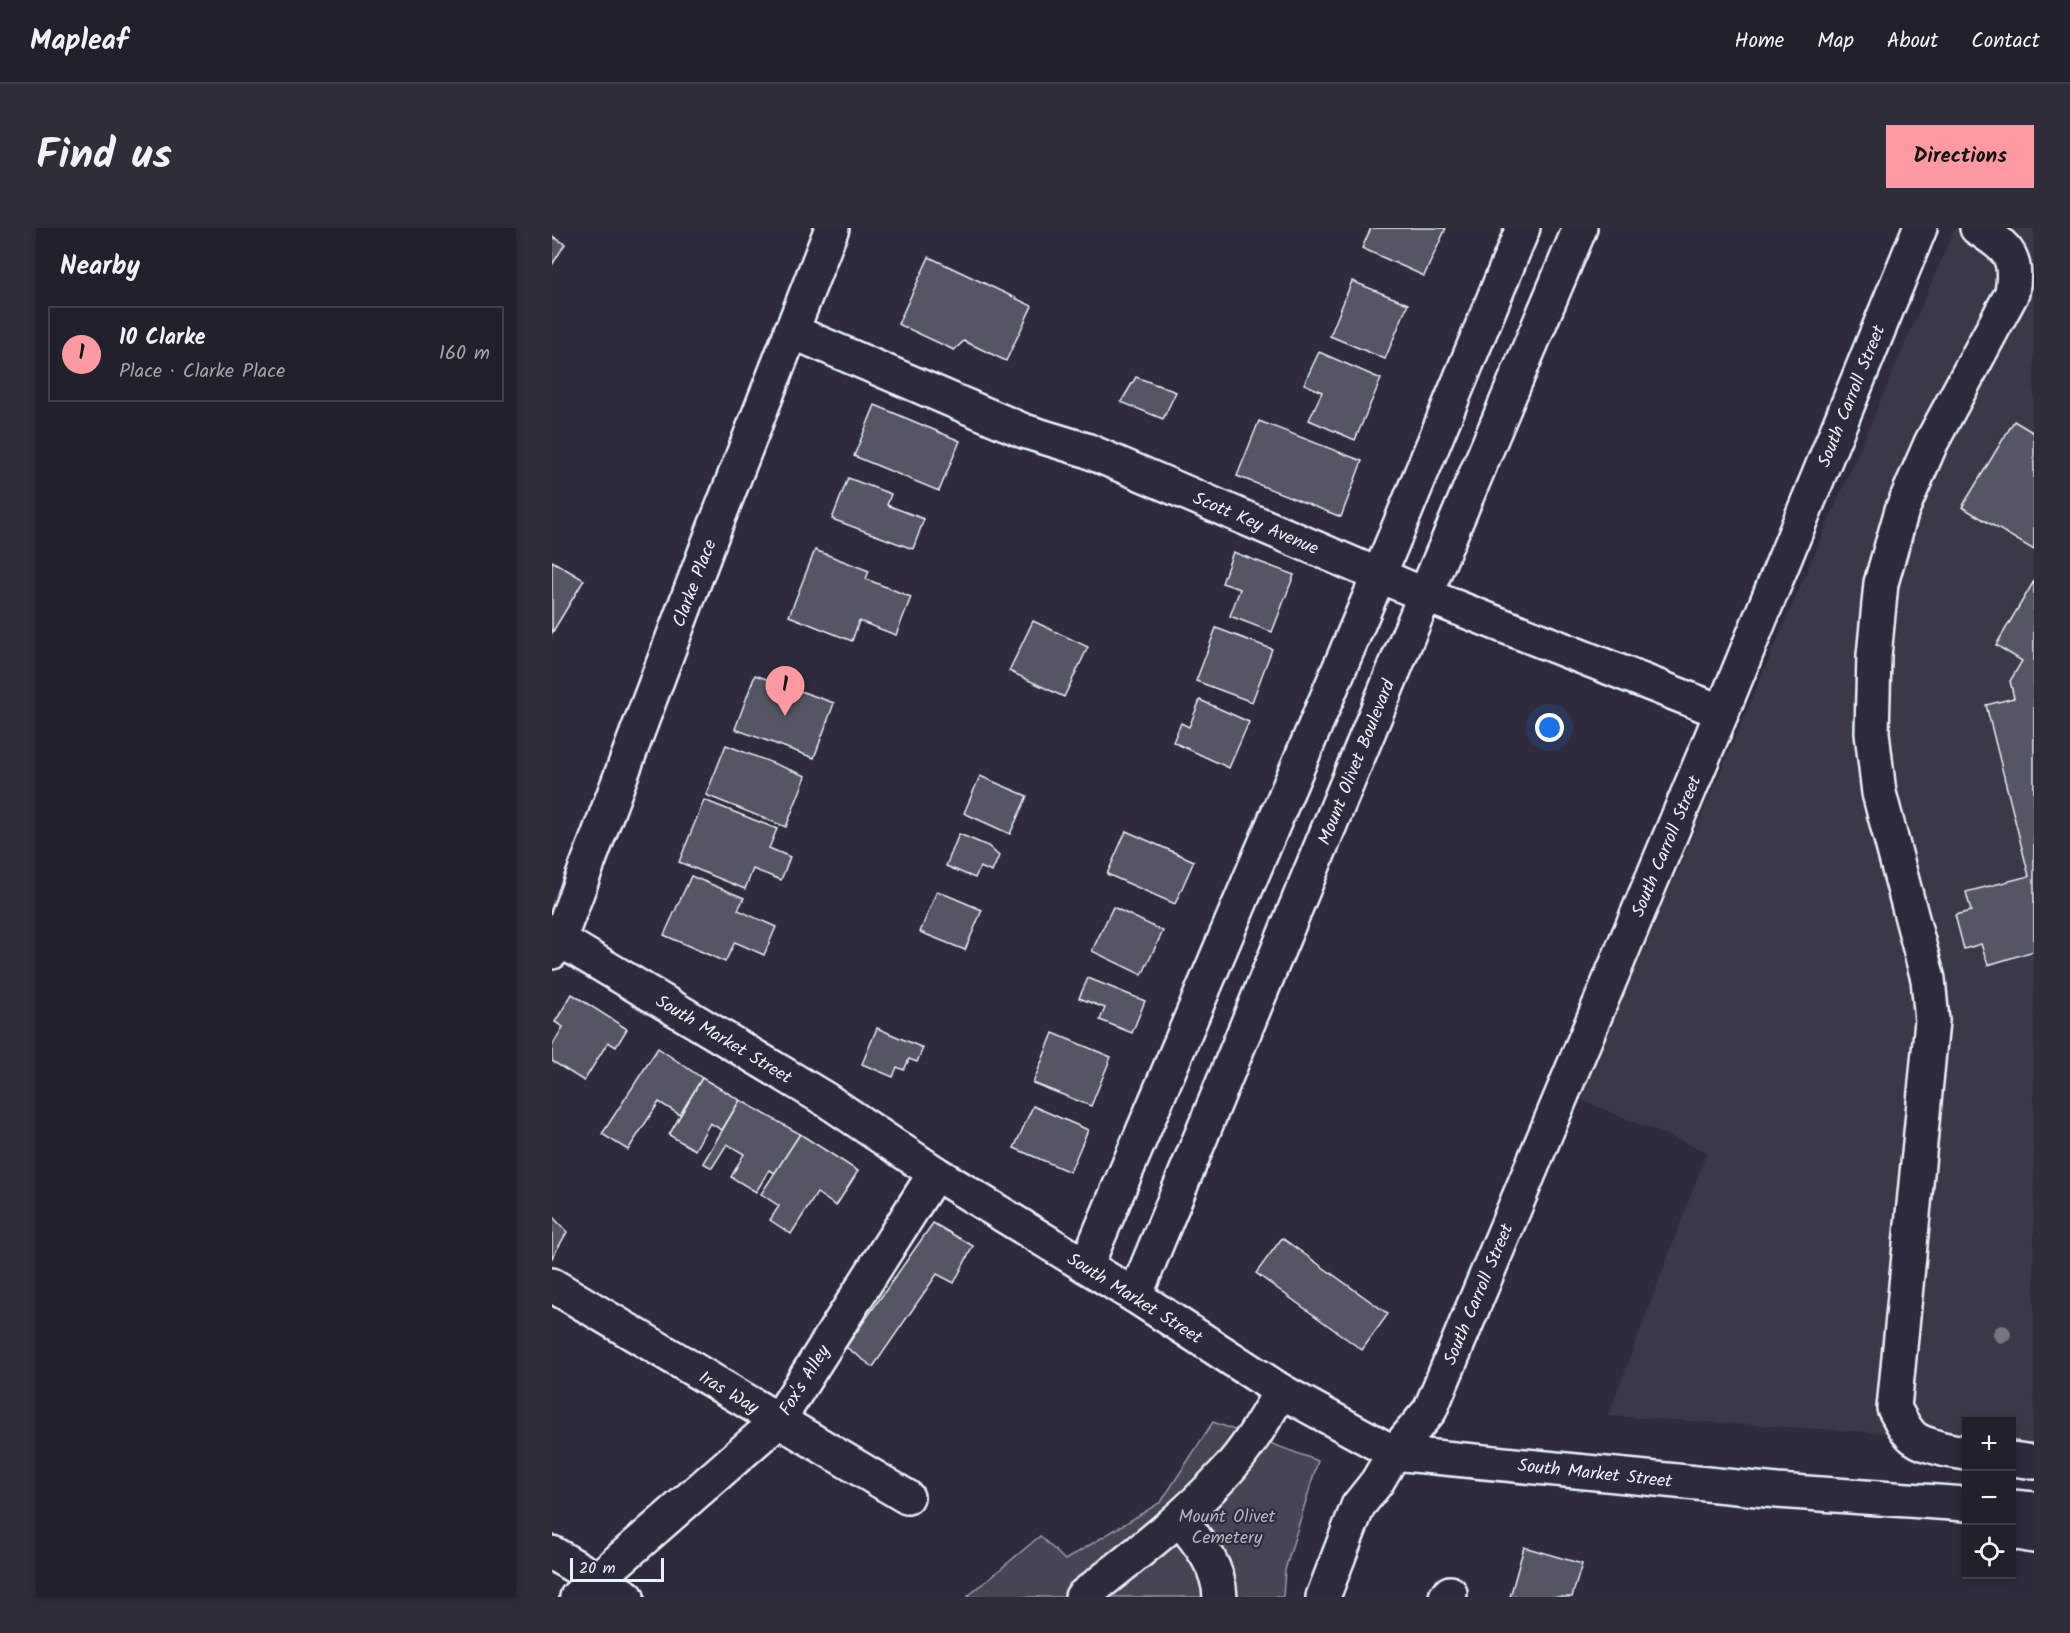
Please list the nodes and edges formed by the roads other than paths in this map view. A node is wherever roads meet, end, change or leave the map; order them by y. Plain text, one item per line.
1 (832, 228) edge
2 (1523, 228) edge
3 (1580, 228) edge
4 (1920, 228) edge
5 (1977, 228) edge
6 (791, 331) junction
7 (1379, 575) junction
8 (1425, 595) junction
9 (1722, 712) junction
10 (554, 942) edge
11 (935, 1173) junction
12 (1086, 1266) junction
13 (552, 1285) edge
14 (1135, 1296) junction
15 (1281, 1391) junction
16 (778, 1421) junction
17 (1957, 1451) edge
18 (1394, 1453) junction
19 (2016, 1460) edge
20 (2034, 1462) edge
21 (1777, 1491) junction
22 (907, 1497) dead end
23 (1962, 1504) edge
24 (2016, 1507) edge
25 (2034, 1509) edge
26 (1180, 1519) junction
27 (1962, 1523) edge
28 (2016, 1533) edge
29 (2034, 1536) edge
30 (552, 1553) edge
31 (586, 1589) edge
32 (627, 1597) edge
33 (1082, 1597) edge
34 (1220, 1597) edge
35 (1323, 1597) edge

1 - 6 street, Clarke Place
2 - 7 street
3 - 8 street, Mount Olivet Boulevard
4 - 9 street, South Carroll Street
5 - 17 street
6 - 7 street, Scott Key Avenue
6 - 10 street, Clarke Place
7 - 8 street, Scott Key Avenue
7 - 12 street
8 - 9 street, Scott Key Avenue
8 - 14 street, Mount Olivet Boulevard
9 - 18 street, South Carroll Street
10 - 11 street, South Market Street
11 - 12 street, South Market Street
11 - 16 street, Fox's Alley
12 - 14 street, South Market Street
13 - 16 street, Iras Way
14 - 15 street, South Market Street
15 - 18 street, South Market Street
15 - 26 street
16 - 22 street, Iras Way
16 - 31 street, Fox's Alley
18 - 21 street, South Market Street
18 - 35 street, South Carroll Street
19 - 20 street
21 - 23 street, South Market Street
21 - 27 street, South Market Street
24 - 25 street
26 - 33 street
26 - 34 street
28 - 29 street
30 - 31 street
31 - 32 street

